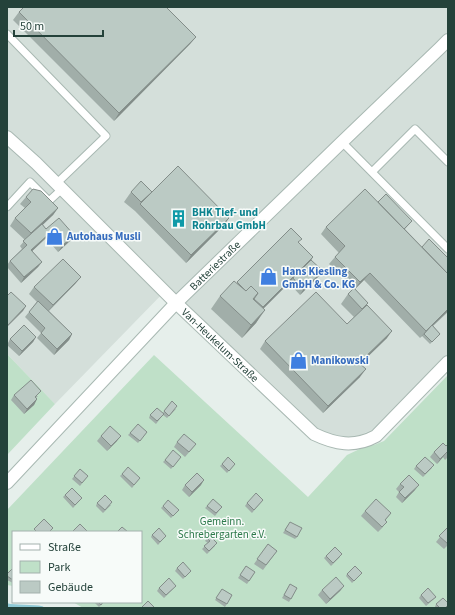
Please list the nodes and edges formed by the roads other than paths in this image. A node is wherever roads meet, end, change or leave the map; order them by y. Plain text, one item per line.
1 (7, 34) edge
2 (448, 40) edge
3 (7, 138) edge
4 (342, 142) junction
5 (448, 162) edge
6 (372, 172) junction
7 (59, 187) junction
8 (7, 207) edge
9 (448, 249) edge
10 (176, 303) junction
11 (448, 363) edge
12 (7, 483) edge

1 - 7 lane
2 - 4 street, Batteriestraße
3 - 7 street, Van-Heukelum-Straße
4 - 6 lane
4 - 10 street, Batteriestraße
5 - 6 lane
6 - 9 lane
7 - 8 lane
7 - 10 street, Van-Heukelum-Straße
10 - 11 street, Van-Heukelum-Straße
10 - 12 street, Batteriestraße

